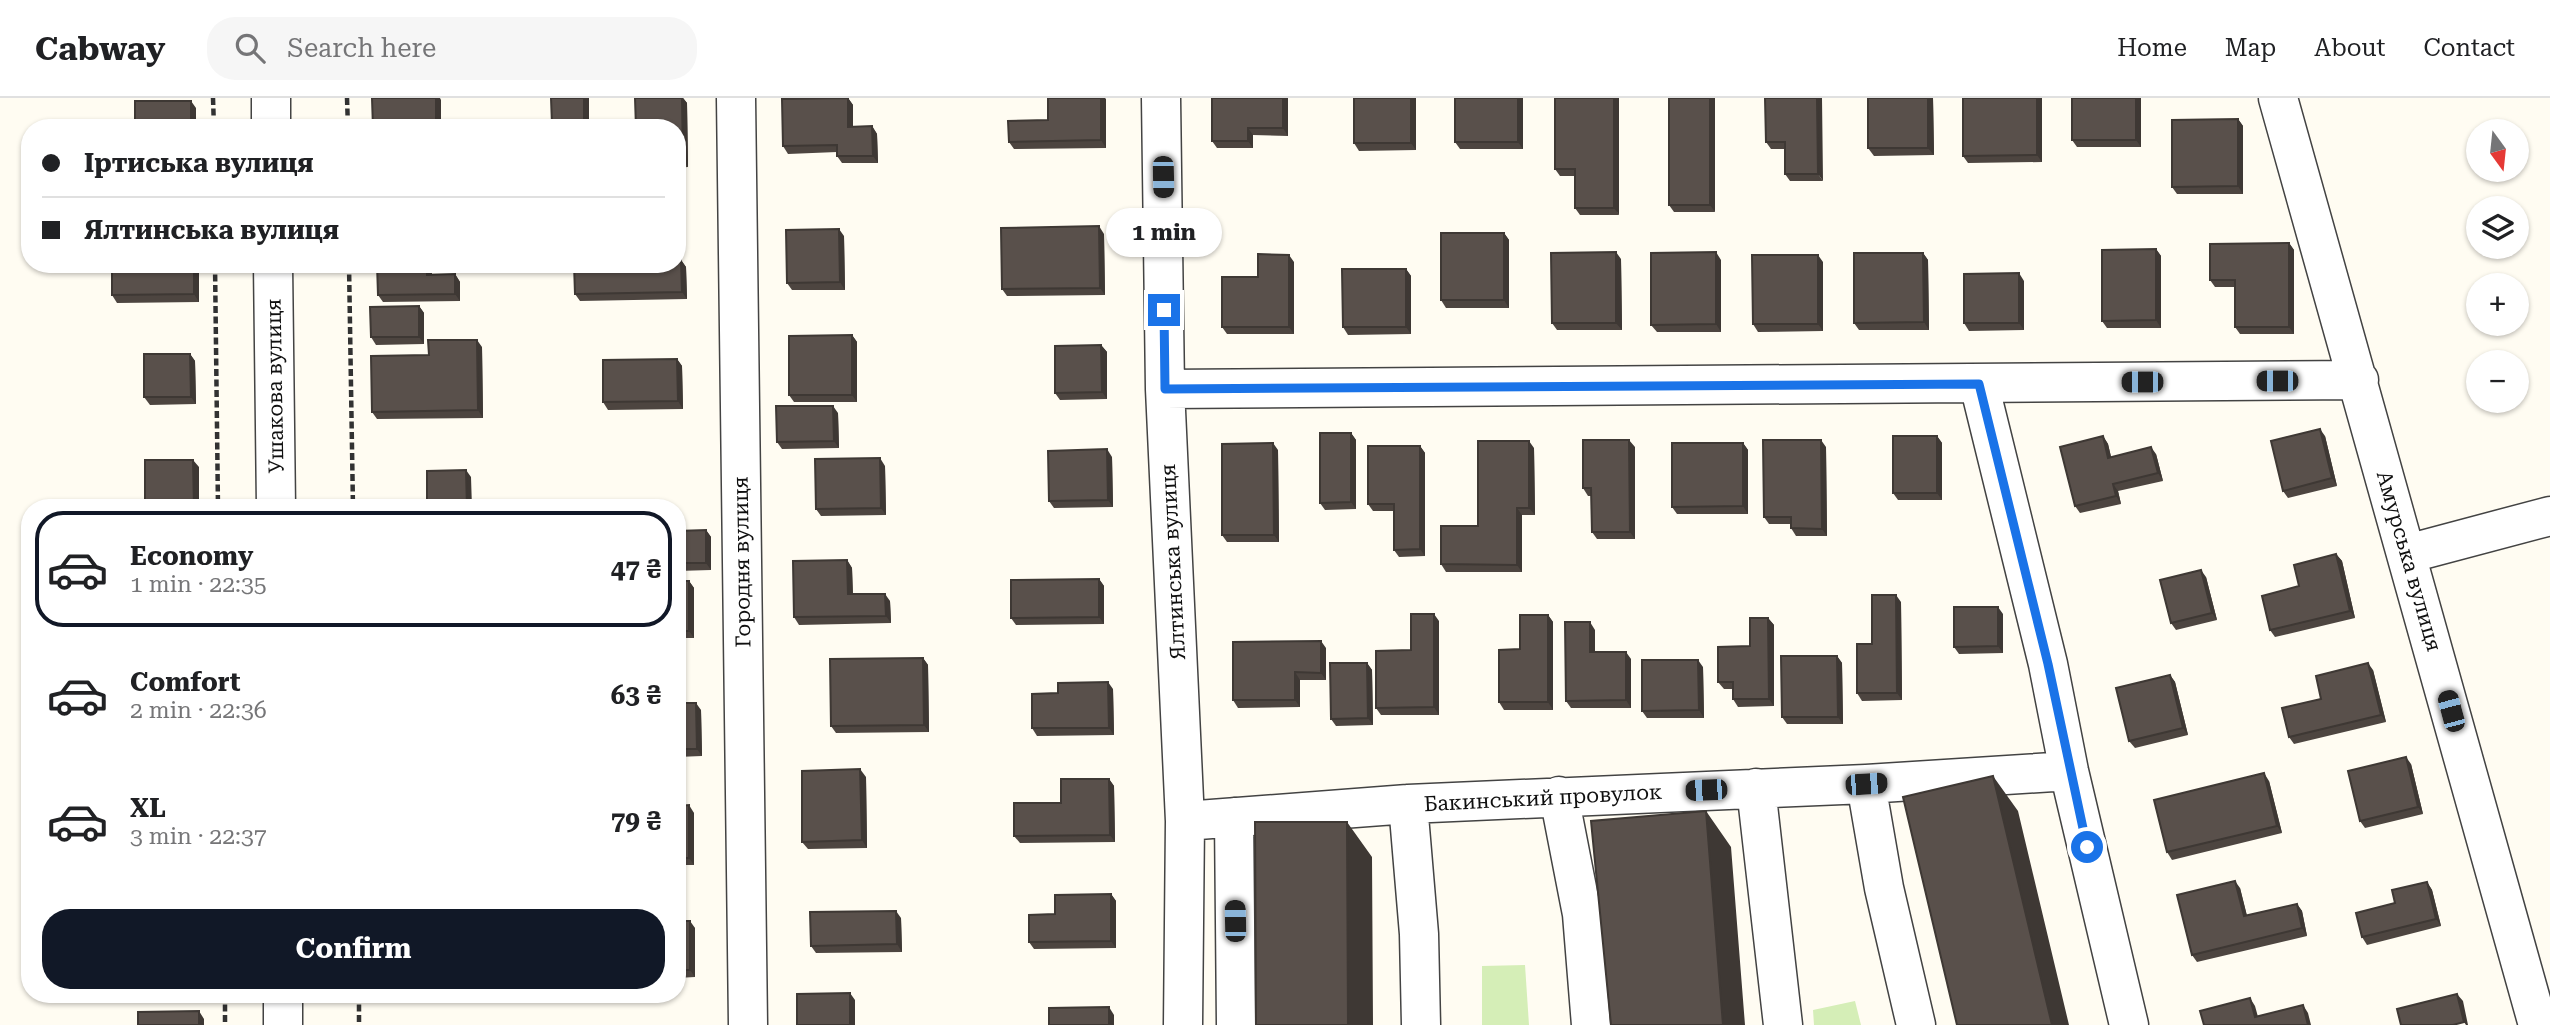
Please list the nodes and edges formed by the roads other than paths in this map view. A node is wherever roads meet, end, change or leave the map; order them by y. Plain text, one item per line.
1 (271, 98) edge
2 (736, 98) edge
3 (1161, 98) edge
4 (2278, 98) edge
5 (271, 119) edge
6 (273, 273) edge
7 (2359, 380) junction
8 (1979, 384) junction
9 (1165, 389) junction
10 (276, 499) edge
11 (2550, 516) edge
12 (2407, 554) junction
13 (2069, 771) junction
14 (1866, 784) junction
15 (1756, 788) junction
16 (1559, 796) junction
17 (1408, 804) junction
18 (1234, 817) junction
19 (1185, 821) junction
20 (282, 1003) edge
21 (283, 1025) edge
22 (748, 1025) edge
23 (1183, 1025) edge
24 (1236, 1025) edge
25 (1421, 1025) edge
26 (1591, 1025) edge
27 (1783, 1025) edge
28 (1916, 1025) edge
29 (2129, 1025) edge
30 (2538, 1025) edge

1 - 5 street
2 - 22 street, Городня вулиця
3 - 9 street, Ялтинська вулиця
4 - 7 street, Амурська вулиця
6 - 10 street, Ушакова вулиця
7 - 8 street
7 - 12 street, Амурська вулиця
8 - 9 street
8 - 13 street
9 - 19 street, Ялтинська вулиця
11 - 12 street
12 - 30 street, Амурська вулиця
13 - 14 street, Бакинський провулок
13 - 29 street
14 - 15 street, Бакинський провулок
14 - 28 street
15 - 16 street, Бакинський провулок
15 - 27 street
16 - 17 street, Бакинський провулок
16 - 26 street
17 - 18 street, Бакинський провулок
17 - 25 street
18 - 19 street, Бакинський провулок
18 - 24 street
19 - 23 street, Ялтинська вулиця
20 - 21 street

